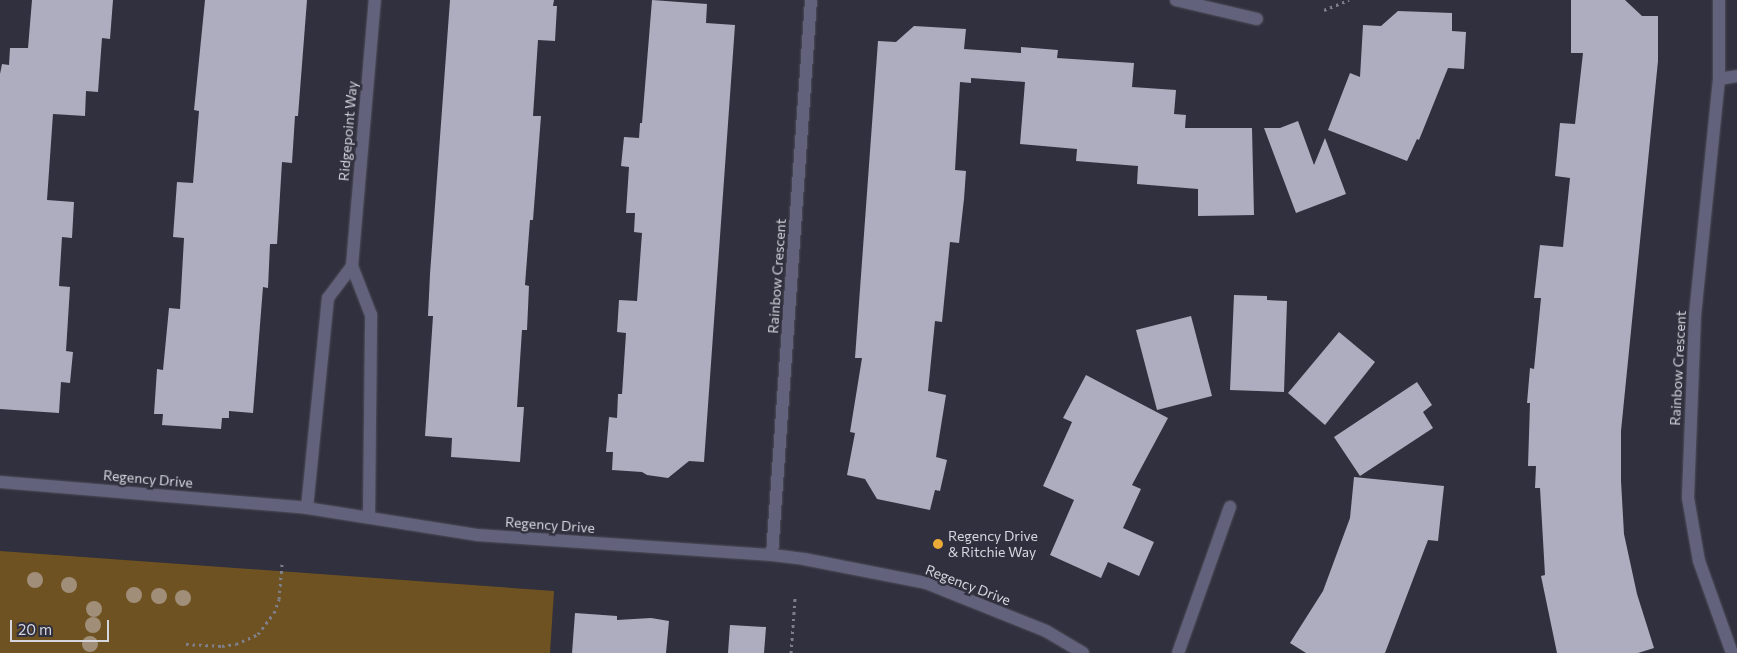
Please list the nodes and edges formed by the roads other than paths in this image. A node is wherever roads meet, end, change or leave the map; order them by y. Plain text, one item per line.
1 (375, 0) edge
2 (811, 0) edge
3 (1176, 0) edge
4 (1719, 0) edge
5 (1257, 19) dead end
6 (1737, 76) edge
7 (1719, 79) junction
8 (352, 266) junction
9 (0, 482) edge
10 (306, 508) junction
11 (1230, 508) dead end
12 (369, 517) junction
13 (772, 555) junction
14 (1083, 653) edge
15 (1178, 653) edge
16 (1732, 653) edge

1 - 8 street, Ridgepoint Way
2 - 13 street, Rainbow Crescent
3 - 5 street
4 - 7 street, Rainbow Crescent
6 - 7 street
7 - 16 street, Rainbow Crescent
8 - 10 street
8 - 12 street, Ridgepoint Way
9 - 10 street, Regency Drive
10 - 12 street, Regency Drive
11 - 15 street
12 - 13 street, Regency Drive
13 - 14 street, Regency Drive

